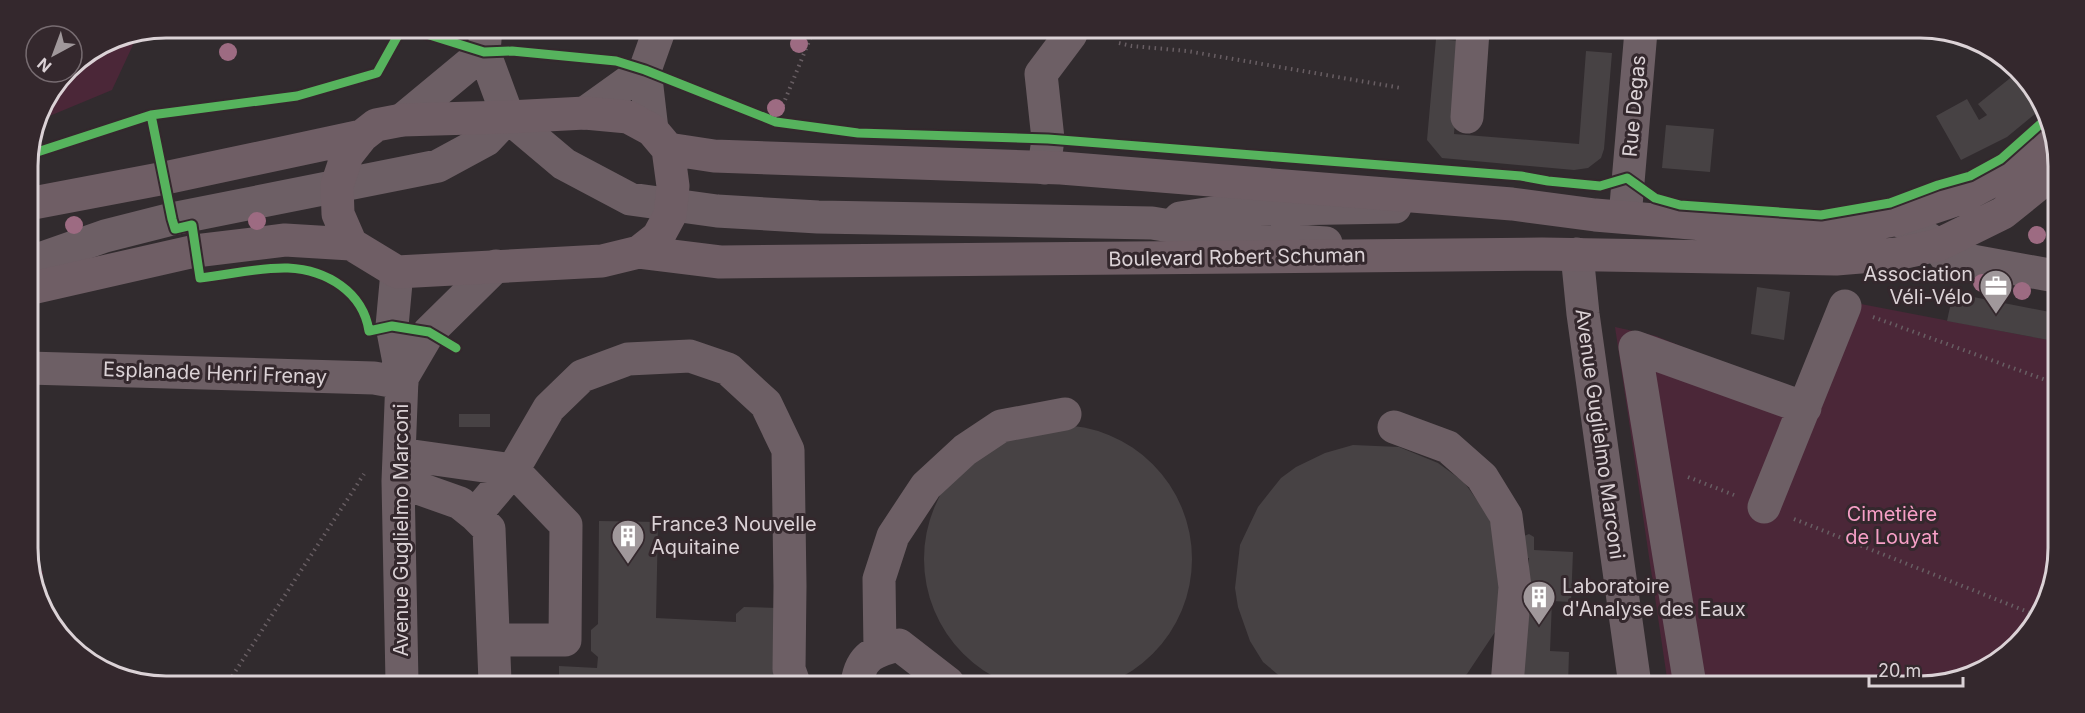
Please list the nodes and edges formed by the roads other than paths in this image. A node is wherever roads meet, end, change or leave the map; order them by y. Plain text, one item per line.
1 (656, 38) edge
2 (1068, 38) edge
3 (1472, 38) edge
4 (1640, 38) edge
5 (485, 40) edge
6 (645, 70) junction
7 (585, 112) junction
8 (508, 117) junction
9 (1467, 117) dead end
10 (402, 120) junction
11 (362, 136) junction
12 (660, 140) junction
13 (2045, 143) edge
14 (1044, 168) junction
15 (2048, 177) edge
16 (337, 185) junction
17 (38, 202) edge
18 (672, 204) junction
19 (1512, 204) junction
20 (1610, 216) junction
21 (1898, 219) junction
22 (1152, 223) junction
23 (351, 244) junction
24 (1938, 245) junction
25 (639, 252) junction
26 (1471, 254) junction
27 (1577, 254) junction
28 (38, 259) edge
29 (496, 266) junction
30 (397, 272) junction
31 (2048, 275) edge
32 (38, 287) edge
33 (1845, 306) road end
34 (38, 368) edge
35 (402, 380) junction
36 (1805, 408) junction
37 (1065, 414) dead end
38 (1394, 427) dead end
39 (398, 468) junction
40 (513, 470) junction
41 (1764, 507) road end
42 (475, 515) junction
43 (494, 640) junction
44 (880, 650) junction
45 (1508, 675) edge
46 (1634, 675) edge
47 (1688, 675) edge
48 (402, 676) edge
49 (495, 676) edge
50 (791, 676) edge
51 (860, 676) edge
52 (938, 676) edge

1 - 6 street
2 - 14 street
3 - 9 street
4 - 20 street, Rue Degas
5 - 8 street
5 - 10 street
6 - 7 street
6 - 12 street
7 - 8 main road
7 - 12 main road
8 - 10 main road
8 - 16 street
8 - 18 street
10 - 11 main road
11 - 16 main road
11 - 17 main road
12 - 14 main road
12 - 18 main road
13 - 21 main road
14 - 19 main road
15 - 24 main road, Boulevard Robert Schuman
16 - 23 main road
16 - 28 street
18 - 22 street
18 - 25 main road
19 - 20 main road
19 - 22 street
20 - 21 main road
21 - 24 street
22 - 26 street
23 - 30 main road
23 - 32 main road
24 - 27 main road, Boulevard Robert Schuman
24 - 31 street
25 - 26 main road, Boulevard Robert Schuman
25 - 29 main road
26 - 27 main road, Boulevard Robert Schuman
27 - 46 street, Avenue Guglielmo Marconi
29 - 30 main road
29 - 35 street, Avenue Guglielmo Marconi
30 - 35 street, Avenue Guglielmo Marconi
33 - 36 street
34 - 35 street, Esplanade Henri Frenay
35 - 39 street, Avenue Guglielmo Marconi
36 - 41 street
36 - 47 street
37 - 44 street
38 - 45 street
39 - 40 street
39 - 42 street
39 - 48 street, Avenue Guglielmo Marconi
40 - 42 street
40 - 43 street
40 - 50 street
42 - 43 street
43 - 49 street
44 - 51 street
44 - 52 street

